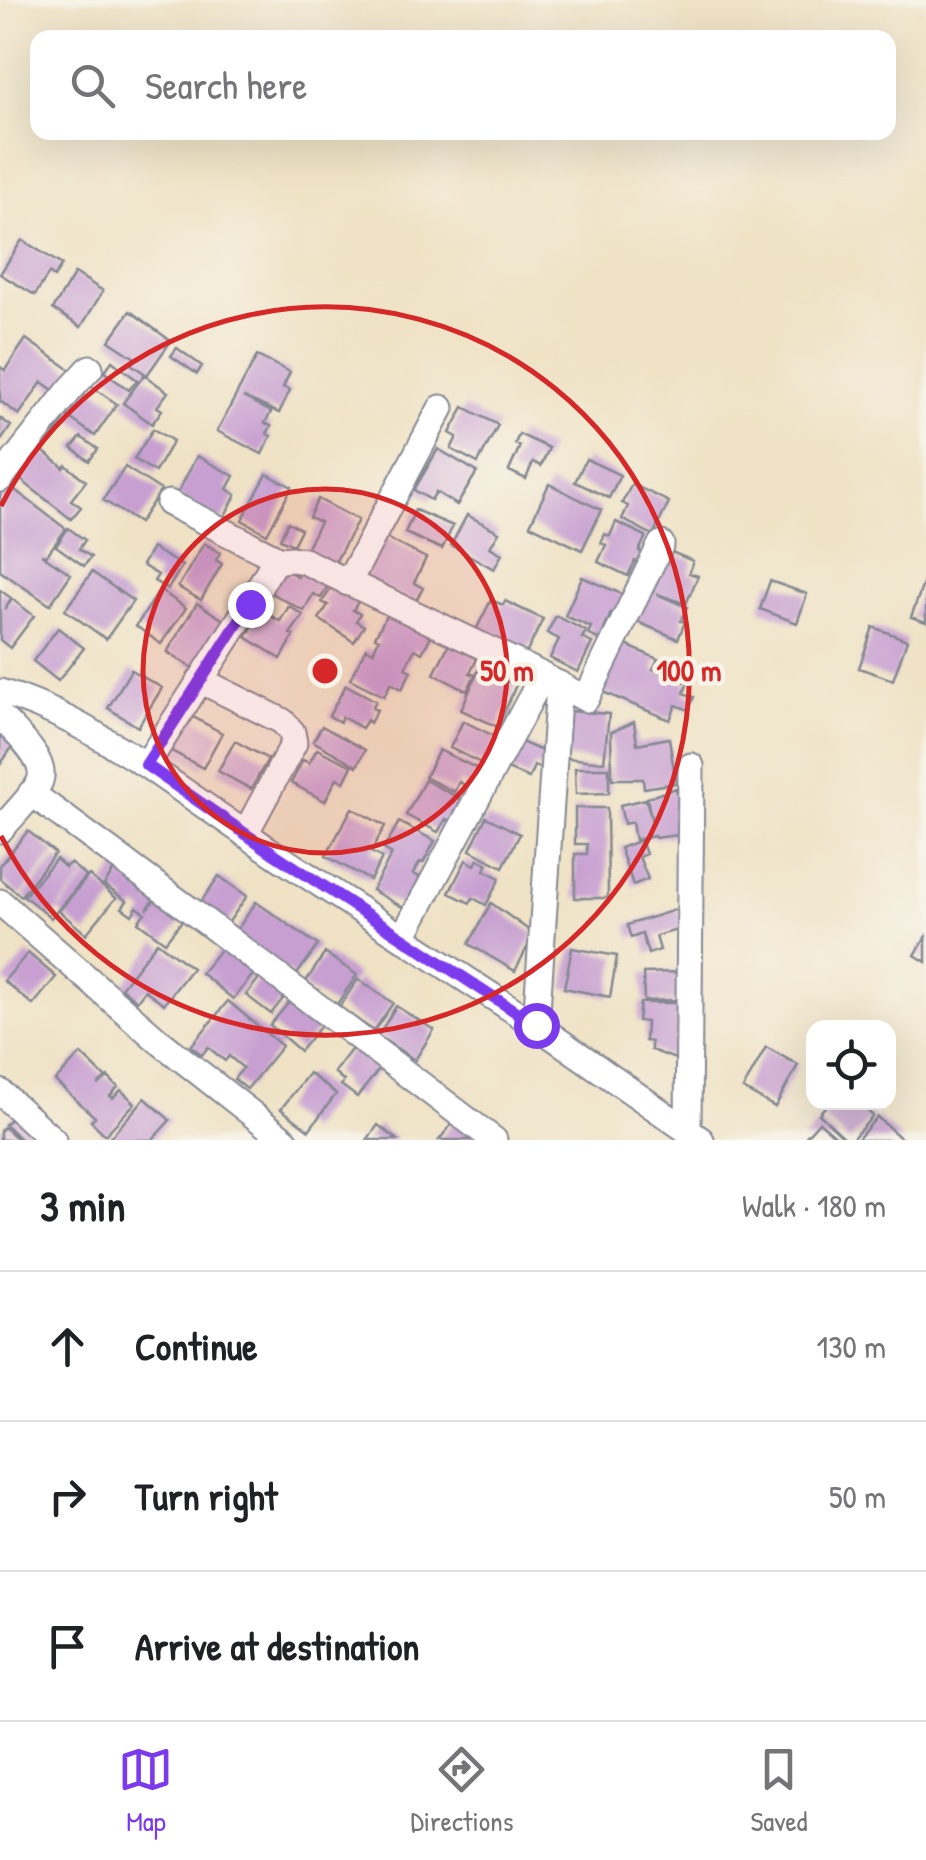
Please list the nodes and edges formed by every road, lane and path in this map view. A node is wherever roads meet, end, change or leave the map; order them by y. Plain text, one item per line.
1 (90, 368) dead end
2 (441, 408) dead end
3 (0, 479) edge
4 (169, 503) dead end
5 (660, 544) dead end
6 (280, 560) junction
7 (348, 583) junction
8 (200, 680) junction
9 (551, 680) junction
10 (0, 692) edge
11 (0, 716) edge
12 (146, 765) junction
13 (690, 766) dead end
14 (30, 793) junction
15 (0, 830) edge
16 (245, 834) junction
17 (0, 902) edge
18 (404, 937) junction
19 (536, 1025) junction
20 (0, 1092) edge
21 (694, 1136) edge
22 (53, 1140) edge
23 (286, 1140) edge
24 (494, 1140) edge

1 - 3 street
2 - 7 street
4 - 6 street
5 - 9 street
6 - 7 street
6 - 8 street
7 - 9 street
8 - 12 street
8 - 16 street
9 - 18 street
9 - 19 street
10 - 12 street
11 - 14 street
12 - 16 street
13 - 21 street
14 - 15 street
14 - 24 street
16 - 18 street
17 - 23 street
18 - 19 street
19 - 21 street
20 - 22 street

